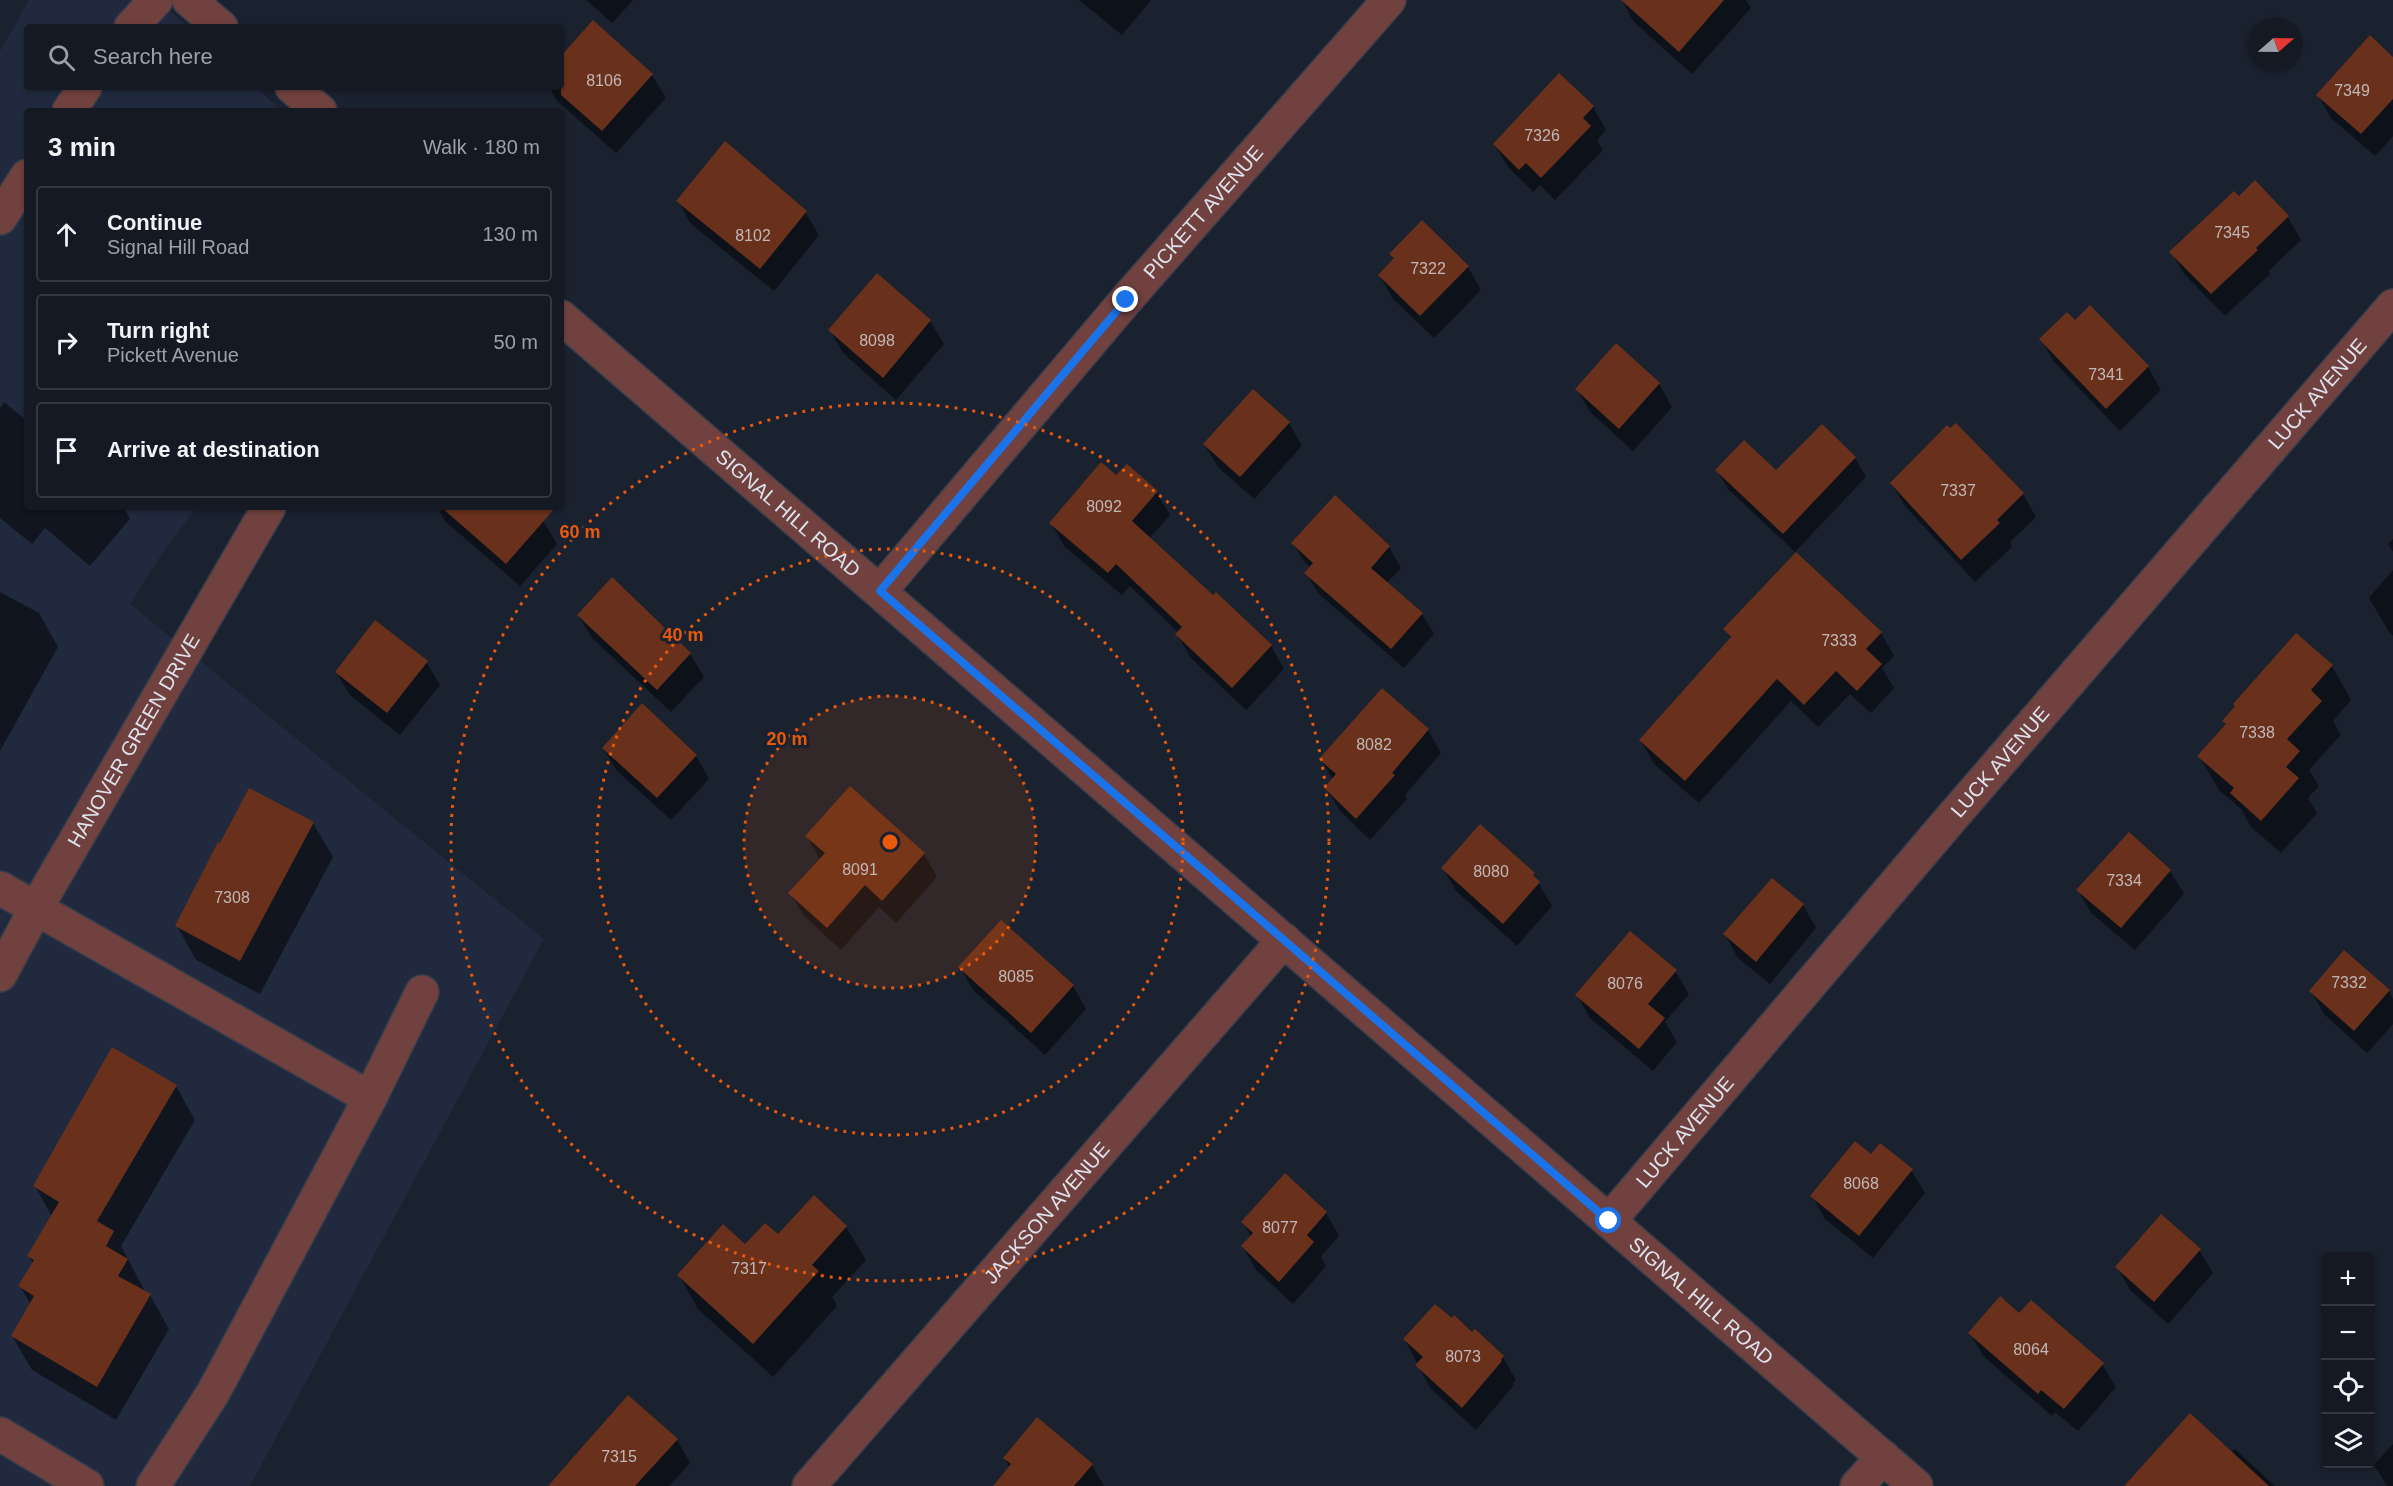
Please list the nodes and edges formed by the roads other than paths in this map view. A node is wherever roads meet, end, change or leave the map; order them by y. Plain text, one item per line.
1 (156, 0) edge
2 (189, 0) edge
3 (1389, 0) edge
4 (134, 24) edge
5 (217, 24) edge
6 (83, 90) edge
7 (296, 90) edge
8 (71, 108) edge
9 (316, 108) edge
10 (24, 181) edge
11 (0, 218) edge
12 (2393, 306) edge
13 (564, 320) edge
14 (267, 510) edge
15 (880, 591) junction
16 (0, 888) edge
17 (35, 910) junction
18 (1284, 940) junction
19 (0, 975) edge
20 (422, 992) dead end
21 (370, 1098) junction
22 (1609, 1221) junction
23 (0, 1434) edge
24 (1882, 1457) junction
25 (87, 1486) edge
26 (153, 1486) edge
27 (809, 1486) edge
28 (1857, 1486) edge
29 (1916, 1486) edge

1 - 4 street
2 - 5 street
3 - 15 street, PICKETT AVENUE
6 - 8 street
7 - 9 street
10 - 11 street
12 - 22 street, LUCK AVENUE
13 - 15 street, SIGNAL HILL ROAD
14 - 17 street, HANOVER GREEN DRIVE
15 - 18 street, SIGNAL HILL ROAD
16 - 17 street
17 - 19 street, HANOVER GREEN DRIVE
17 - 21 street
18 - 22 street, SIGNAL HILL ROAD
18 - 27 street, JACKSON AVENUE
20 - 21 street
21 - 26 street
22 - 24 street, SIGNAL HILL ROAD
23 - 25 street
24 - 28 street
24 - 29 street, SIGNAL HILL ROAD

